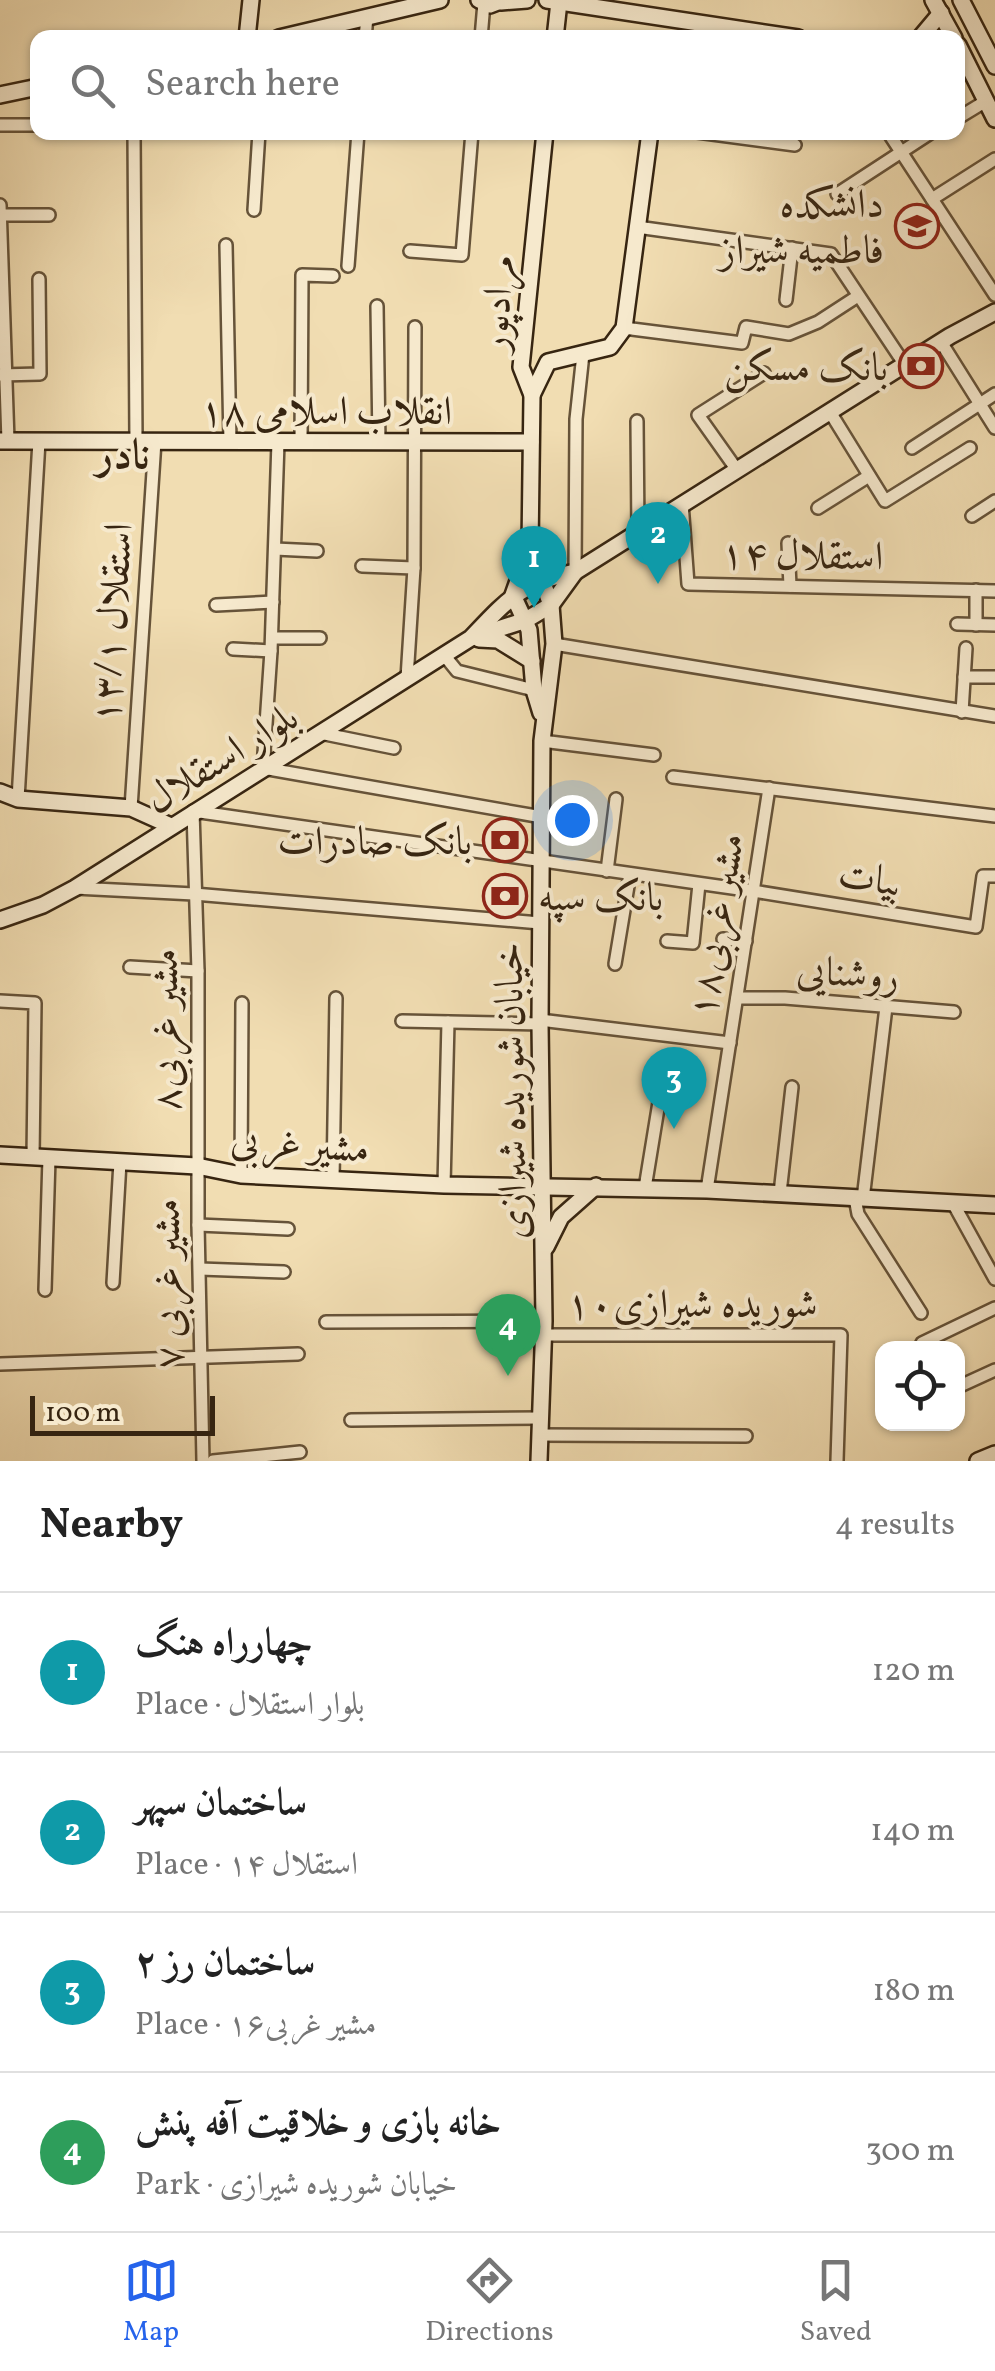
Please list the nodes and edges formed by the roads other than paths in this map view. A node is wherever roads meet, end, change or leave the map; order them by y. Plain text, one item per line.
1 (251, 0) edge
2 (440, 0) edge
3 (527, 0) edge
4 (962, 0) edge
5 (487, 1) edge
6 (553, 1) edge
7 (937, 7) edge
8 (367, 17) junction
9 (665, 17) junction
10 (248, 30) edge
11 (312, 30) edge
12 (366, 30) edge
13 (482, 30) edge
14 (555, 30) edge
15 (663, 30) edge
16 (747, 30) edge
17 (924, 30) edge
18 (950, 30) edge
19 (995, 66) edge
20 (965, 69) edge
21 (30, 89) edge
22 (0, 95) edge
23 (986, 101) junction
24 (965, 114) edge
25 (995, 120) edge
26 (0, 125) edge
27 (30, 125) edge
28 (134, 140) edge
29 (258, 140) edge
30 (357, 140) edge
31 (471, 140) edge
32 (544, 140) edge
33 (649, 140) edge
34 (757, 140) edge
35 (893, 140) edge
36 (919, 140) edge
37 (795, 145) dead end
38 (900, 151) junction
39 (995, 159) edge
40 (837, 194) dead end
41 (932, 199) junction
42 (0, 206) edge
43 (254, 210) dead end
44 (49, 215) dead end
45 (0, 216) edge
46 (638, 228) junction
47 (226, 245) dead end
48 (792, 248) junction
49 (410, 251) dead end
50 (348, 266) dead end
51 (333, 276) dead end
52 (39, 279) dead end
53 (995, 295) edge
54 (858, 296) junction
55 (786, 300) dead end
56 (377, 306) dead end
57 (995, 312) edge
58 (2, 327) edge
59 (415, 327) dead end
60 (624, 328) junction
61 (942, 342) junction
62 (583, 354) junction
63 (904, 365) junction
64 (764, 373) dead end
65 (3, 375) edge
66 (995, 394) edge
67 (532, 396) junction
68 (979, 404) junction
69 (830, 412) junction
70 (637, 421) dead end
71 (995, 428) edge
72 (4, 441) edge
73 (39, 441) junction
74 (136, 442) junction
75 (155, 442) junction
76 (230, 442) junction
77 (278, 442) junction
78 (301, 442) junction
79 (531, 442) junction
80 (379, 443) junction
81 (416, 443) junction
82 (912, 448) dead end
83 (970, 448) dead end
84 (737, 470) junction
85 (869, 476) junction
86 (995, 501) edge
87 (682, 503) junction
88 (818, 508) dead end
89 (972, 516) dead end
90 (638, 532) junction
91 (788, 543) dead end
92 (530, 547) junction
93 (275, 549) junction
94 (317, 551) dead end
95 (362, 566) dead end
96 (414, 568) junction
97 (575, 572) junction
98 (540, 579) junction
99 (790, 586) junction
100 (976, 590) junction
101 (995, 591) edge
102 (513, 595) junction
103 (273, 602) junction
104 (216, 605) dead end
105 (551, 605) junction
106 (526, 620) junction
107 (956, 624) dead end
108 (976, 625) junction
109 (995, 625) edge
110 (320, 638) dead end
111 (470, 638) junction
112 (554, 644) junction
113 (272, 645) junction
114 (966, 648) dead end
115 (234, 649) dead end
116 (444, 654) junction
117 (532, 661) junction
118 (995, 677) edge
119 (407, 678) junction
120 (964, 678) junction
121 (534, 690) junction
122 (962, 712) junction
123 (995, 716) edge
124 (543, 720) junction
125 (320, 733) junction
126 (542, 741) junction
127 (394, 748) dead end
128 (654, 754) dead end
129 (263, 768) junction
130 (674, 777) dead end
131 (769, 788) junction
132 (0, 792) edge
133 (18, 799) junction
134 (616, 799) dead end
135 (131, 808) junction
136 (193, 811) junction
137 (995, 816) edge
138 (542, 817) junction
139 (171, 826) junction
140 (541, 861) junction
141 (607, 871) junction
142 (630, 874) junction
143 (989, 876) edge
144 (699, 884) junction
145 (75, 888) junction
146 (753, 890) junction
147 (194, 894) junction
148 (0, 920) edge
149 (540, 923) junction
150 (723, 938) dead end
151 (667, 941) dead end
152 (746, 941) junction
153 (616, 964) dead end
154 (130, 967) dead end
155 (198, 971) junction
156 (336, 998) dead end
157 (737, 998) junction
158 (0, 1002) edge
159 (242, 1002) dead end
160 (886, 1007) junction
161 (954, 1012) dead end
162 (402, 1020) dead end
163 (448, 1022) junction
164 (540, 1022) junction
165 (730, 1044) junction
166 (792, 1086) dead end
167 (661, 1090) dead end
168 (0, 1156) edge
169 (41, 1158) junction
170 (120, 1162) junction
171 (197, 1166) junction
172 (241, 1175) junction
173 (333, 1180) junction
174 (543, 1184) junction
175 (444, 1185) junction
176 (596, 1186) junction
177 (645, 1188) junction
178 (707, 1190) junction
179 (780, 1194) junction
180 (859, 1198) junction
181 (953, 1203) junction
182 (995, 1205) edge
183 (198, 1225) junction
184 (288, 1229) dead end
185 (544, 1251) junction
186 (200, 1269) junction
187 (284, 1272) dead end
188 (995, 1279) edge
189 (112, 1283) dead end
190 (45, 1290) dead end
191 (995, 1308) edge
192 (921, 1313) dead end
193 (326, 1322) dead end
194 (544, 1328) junction
195 (928, 1341) edge
196 (298, 1354) dead end
197 (200, 1358) junction
198 (0, 1364) edge
199 (995, 1370) edge
200 (965, 1384) edge
201 (540, 1418) junction
202 (350, 1420) dead end
203 (539, 1435) junction
204 (746, 1436) dead end
205 (300, 1452) dead end
206 (995, 1454) edge
207 (203, 1461) edge
208 (213, 1461) edge
209 (540, 1461) edge
210 (837, 1461) edge
211 (978, 1461) edge

1 - 10 main road
2 - 8 main road
3 - 5 main road
4 - 19 main road
5 - 13 street
6 - 9 main road
6 - 14 main road
7 - 17 main road
7 - 18 main road
8 - 11 main road
8 - 12 street
9 - 15 main road
9 - 16 main road
20 - 23 main road
21 - 22 main road
23 - 24 street
23 - 25 main road
26 - 27 street
28 - 74 street
29 - 43 street
30 - 50 street
31 - 49 street
32 - 67 main road, مرادپور
33 - 46 main road
34 - 37 street
35 - 38 street
36 - 38 street
38 - 40 street
38 - 41 street
39 - 41 street
41 - 53 street
42 - 45 street
44 - 45 street
45 - 58 street
46 - 48 street
46 - 60 main road
47 - 76 street
48 - 54 street
48 - 55 street
51 - 78 street
52 - 65 street
54 - 60 street
54 - 63 street
56 - 80 street
57 - 61 main road, بلوار استقلال
58 - 65 street
59 - 81 street
60 - 62 main road, مرادپور
61 - 63 main road, بلوار استقلال
61 - 68 street
62 - 67 main road, مرادپور
62 - 97 street
63 - 69 main road, بلوار استقلال
64 - 84 street
65 - 72 street
66 - 68 street
67 - 79 main road
68 - 71 street
68 - 82 street
69 - 84 main road, بلوار استقلال
69 - 85 street
70 - 90 street
72 - 73 main road, ۱۸ انقلاب اسلامی
73 - 74 main road, ۱۸ انقلاب اسلامی
73 - 133 street
74 - 75 main road, ۱۸ انقلاب اسلامی
75 - 76 main road, ۱۸ انقلاب اسلامی
75 - 135 street, ۱۳/۱ استقلال
76 - 77 main road, ۱۸ انقلاب اسلامی
77 - 78 main road, ۱۸ انقلاب اسلامی
77 - 93 street
78 - 80 main road, ۱۸ انقلاب اسلامی
79 - 81 main road, ۱۸ انقلاب اسلامی
79 - 92 main road
80 - 81 main road, ۱۸ انقلاب اسلامی
81 - 96 street
83 - 85 street
84 - 87 main road, بلوار استقلال
85 - 88 street
86 - 89 street
87 - 90 main road, بلوار استقلال
87 - 99 street, استقلال ۱۴
90 - 97 main road, بلوار استقلال
91 - 99 street
92 - 98 main road, خیابان شوریده شیرازی
92 - 102 main road
93 - 94 street
93 - 103 street
95 - 96 street
96 - 119 street
97 - 98 main road, بلوار استقلال
97 - 105 main road, بلوار استقلال
98 - 102 main road, بلوار استقلال
98 - 105 main road, خیابان شوریده شیرازی
99 - 100 street, استقلال ۱۴
100 - 101 street, استقلال ۱۴
100 - 108 street
102 - 106 main road, خیابان شوریده شیرازی
102 - 111 main road, بلوار استقلال
103 - 104 street
103 - 113 street
105 - 106 main road, بلوار استقلال
105 - 112 main road, خیابان شوریده شیرازی
106 - 111 main road, بلوار استقلال
106 - 117 main road, خیابان شوریده شیرازی
107 - 108 street
108 - 109 street
110 - 113 street
111 - 116 main road, بلوار استقلال
111 - 117 main road
112 - 122 street
112 - 124 main road, خیابان شوریده شیرازی
113 - 115 street
113 - 129 street
114 - 120 street
116 - 119 main road, بلوار استقلال
116 - 121 street
117 - 121 main road, خیابان شوریده شیرازی
118 - 120 street
119 - 125 main road, بلوار استقلال
120 - 122 street
121 - 124 main road, خیابان شوریده شیرازی
122 - 123 street
124 - 126 main road, خیابان شوریده شیرازی
125 - 127 street
125 - 129 main road, بلوار استقلال
126 - 128 street
126 - 138 main road, خیابان شوریده شیرازی
129 - 136 main road, بلوار استقلال
129 - 138 street
130 - 131 street
131 - 137 street
131 - 146 street, مشیر غربی۱۸
132 - 133 main road
133 - 135 main road
134 - 141 street
135 - 139 main road
136 - 139 main road, بلوار استقلال
136 - 140 street, بیات
136 - 147 street, مشیر غربی۸
138 - 140 main road, خیابان شوریده شیرازی
139 - 145 main road, بلوار استقلال
140 - 141 street, بیات
140 - 149 main road, خیابان شوریده شیرازی
141 - 142 street, بیات
142 - 144 street, بیات
142 - 153 street
143 - 146 street, بیات
144 - 146 street, بیات
144 - 151 street
145 - 147 street
145 - 148 main road, بلوار استقلال
146 - 152 street, مشیر غربی۱۸
147 - 149 street
147 - 155 street, مشیر غربی۸
149 - 164 main road, خیابان شوریده شیرازی
150 - 152 street
152 - 157 street, مشیر غربی۱۸
154 - 155 street
155 - 171 street, مشیر غربی۸
156 - 173 street
157 - 160 street, روشنایی
157 - 165 street, مشیر غربی۱۸
158 - 169 street
159 - 172 street
160 - 161 street, روشنایی
160 - 180 street
162 - 163 street
163 - 164 street
163 - 175 street
164 - 165 street
164 - 174 main road, خیابان شوریده شیرازی
165 - 178 street, مشیر غربی۱۸
166 - 179 street
167 - 177 street
168 - 169 main road, مشیر غربی
169 - 170 main road, مشیر غربی
169 - 190 street
170 - 171 main road, مشیر غربی
170 - 189 street
171 - 172 main road, مشیر غربی
171 - 183 street, مشیر غربی ۷
172 - 173 main road, مشیر غربی
173 - 175 main road, مشیر غربی
174 - 175 main road, مشیر غربی
174 - 176 main road, مشیر غربی
174 - 185 main road, خیابان شوریده شیرازی
176 - 177 main road, مشیر غربی
176 - 185 main road
177 - 178 main road, مشیر غربی
178 - 179 main road, مشیر غربی
179 - 180 main road, مشیر غربی
180 - 181 main road, مشیر غربی
180 - 192 street
181 - 182 main road, مشیر غربی
181 - 188 street
183 - 184 street
183 - 186 street, مشیر غربی ۷
185 - 194 main road, خیابان شوریده شیرازی
186 - 187 street
186 - 197 street, مشیر غربی ۷
191 - 195 street
193 - 194 street, ۱۰شوریده شیرازی
194 - 201 main road, خیابان شوریده شیرازی
194 - 210 street, ۱۰شوریده شیرازی
196 - 197 street
197 - 198 street
197 - 207 street, مشیر غربی ۷
199 - 200 street
201 - 202 street
201 - 203 main road, خیابان شوریده شیرازی
203 - 204 street
203 - 209 main road, خیابان شوریده شیرازی
205 - 208 street
206 - 211 main road

